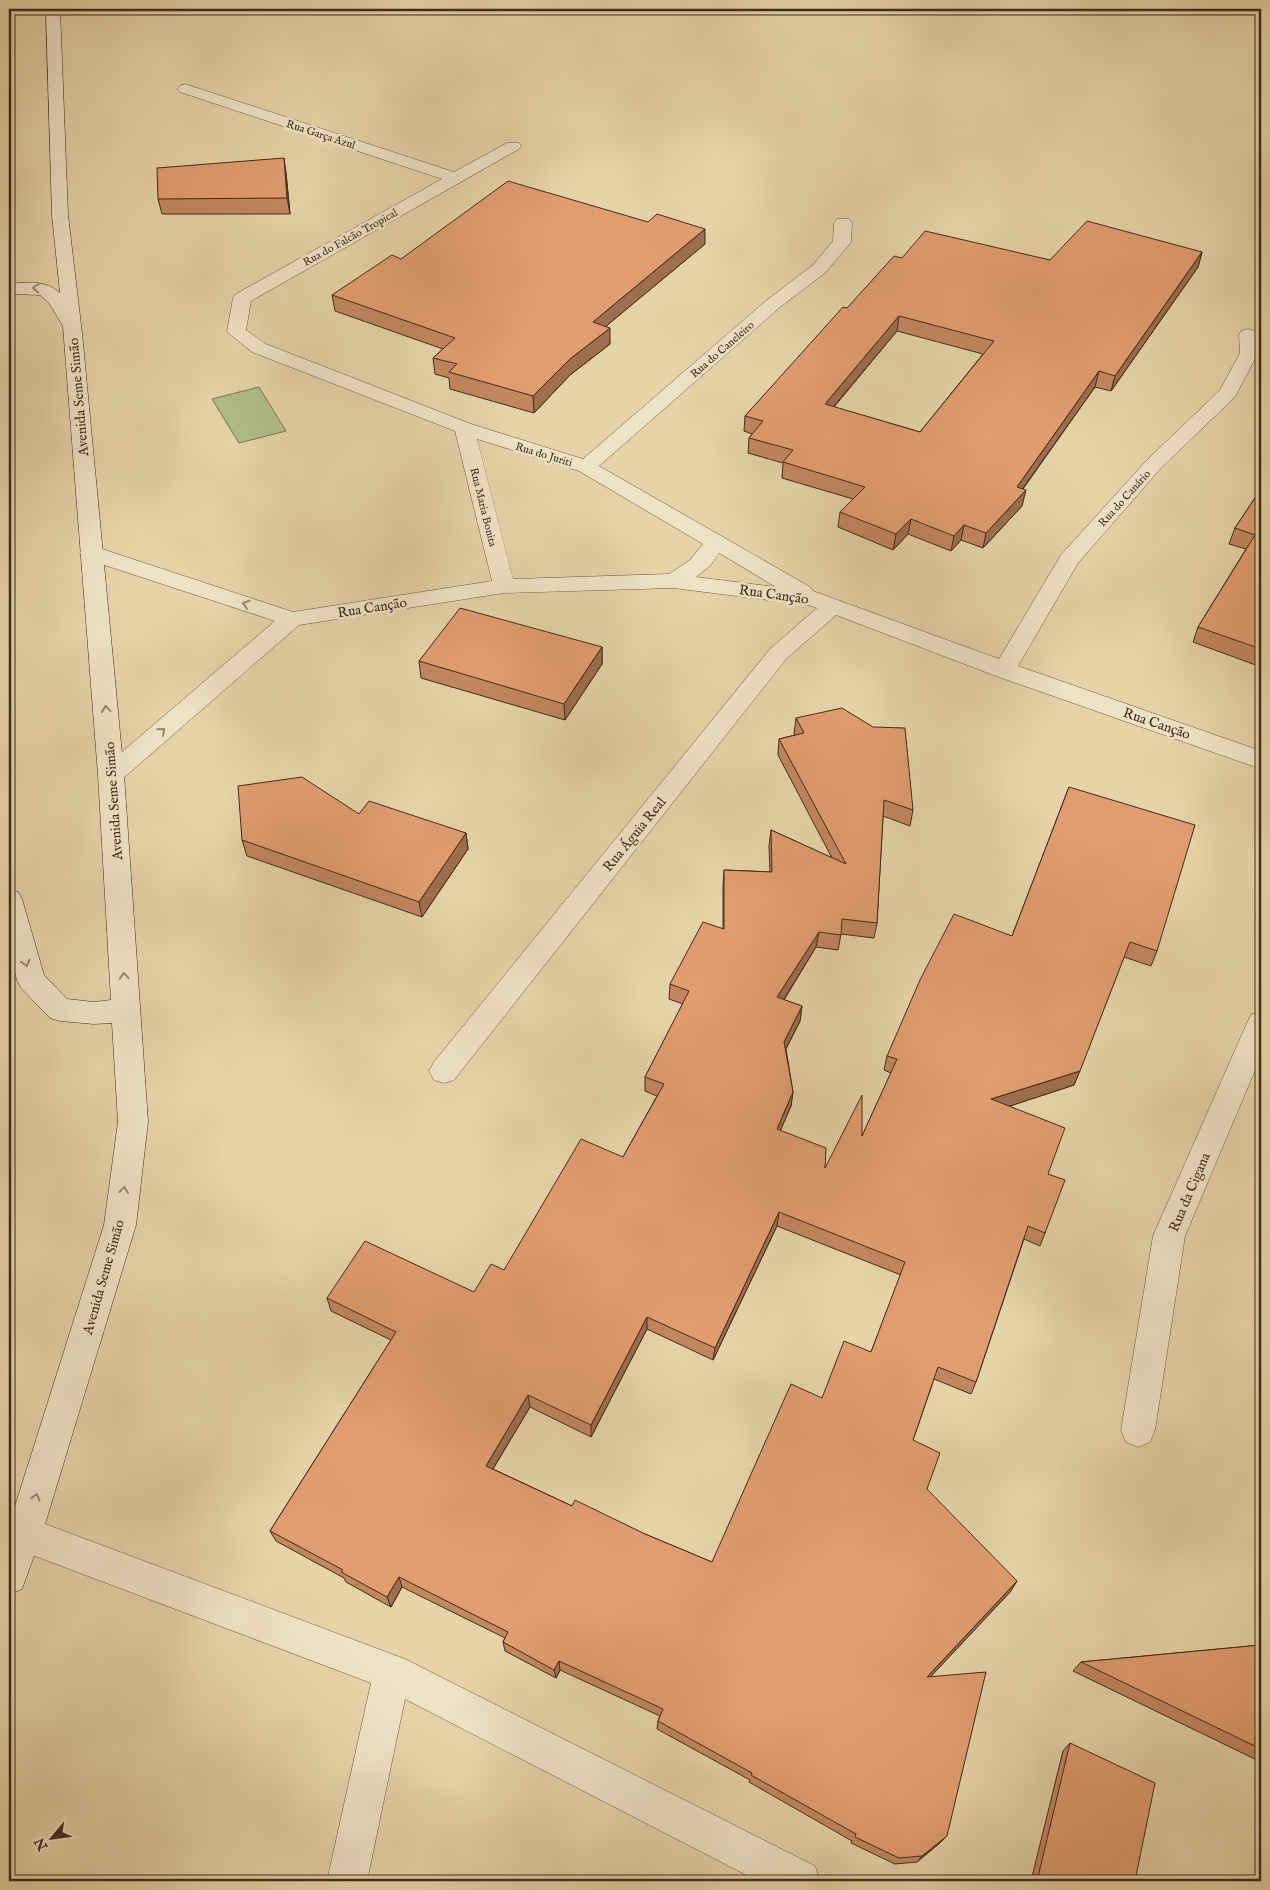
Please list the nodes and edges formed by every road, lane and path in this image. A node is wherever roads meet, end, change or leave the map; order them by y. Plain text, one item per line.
1 (53, 9) edge
2 (185, 90) dead end
3 (513, 146) dead end
4 (456, 178) junction
5 (843, 223) dead end
6 (9, 289) edge
7 (73, 333) junction
8 (1248, 335) dead end
9 (258, 348) joint
10 (464, 428) junction
11 (586, 467) junction
12 (715, 542) junction
13 (91, 552) junction
14 (673, 581) junction
15 (504, 586) junction
16 (823, 602) junction
17 (292, 619) junction
18 (1004, 670) junction
19 (1261, 760) edge
20 (111, 775) junction
21 (9, 899) edge
22 (126, 1010) junction
23 (1261, 1023) edge
24 (444, 1071) dead end
25 (1138, 1430) dead end
26 (24, 1534) junction
27 (9, 1576) edge
28 (392, 1672) junction
29 (347, 1881) edge
30 (800, 1881) edge

1 - 7 street, Avenida Seme Simão
2 - 4 street, Rua Garça Azul
3 - 4 street, Rua do Falcão Tropical
4 - 9 street, Rua do Falcão Tropical
5 - 11 street, Rua do Caneleiro
7 -> 6 street
7 - 13 street, Avenida Seme Simão
8 - 18 street, Rua do Canário
9 - 10 street, Rua do Juriti
10 - 11 street, Rua do Juriti
10 - 15 street, Rua Maria Bonita
11 - 12 street, Rua do Juriti
12 - 14 street
12 - 16 street, Rua do Juriti
17 -> 13 street, Rua Canção
20 -> 13 street, Avenida Seme Simão
14 - 15 street, Rua Canção
14 - 16 street, Rua Canção
15 - 17 street, Rua Canção
16 - 18 street, Rua Canção
16 - 24 street, Rua Águia Real
20 -> 17 street
18 - 19 street, Rua Canção
22 -> 20 street, Avenida Seme Simão
21 -> 22 street
26 -> 22 street, Avenida Seme Simão
23 - 25 street, Rua da Cigana
26 - 27 street, Avenida Seme Simão
26 - 28 street
28 - 29 street
28 - 30 street

